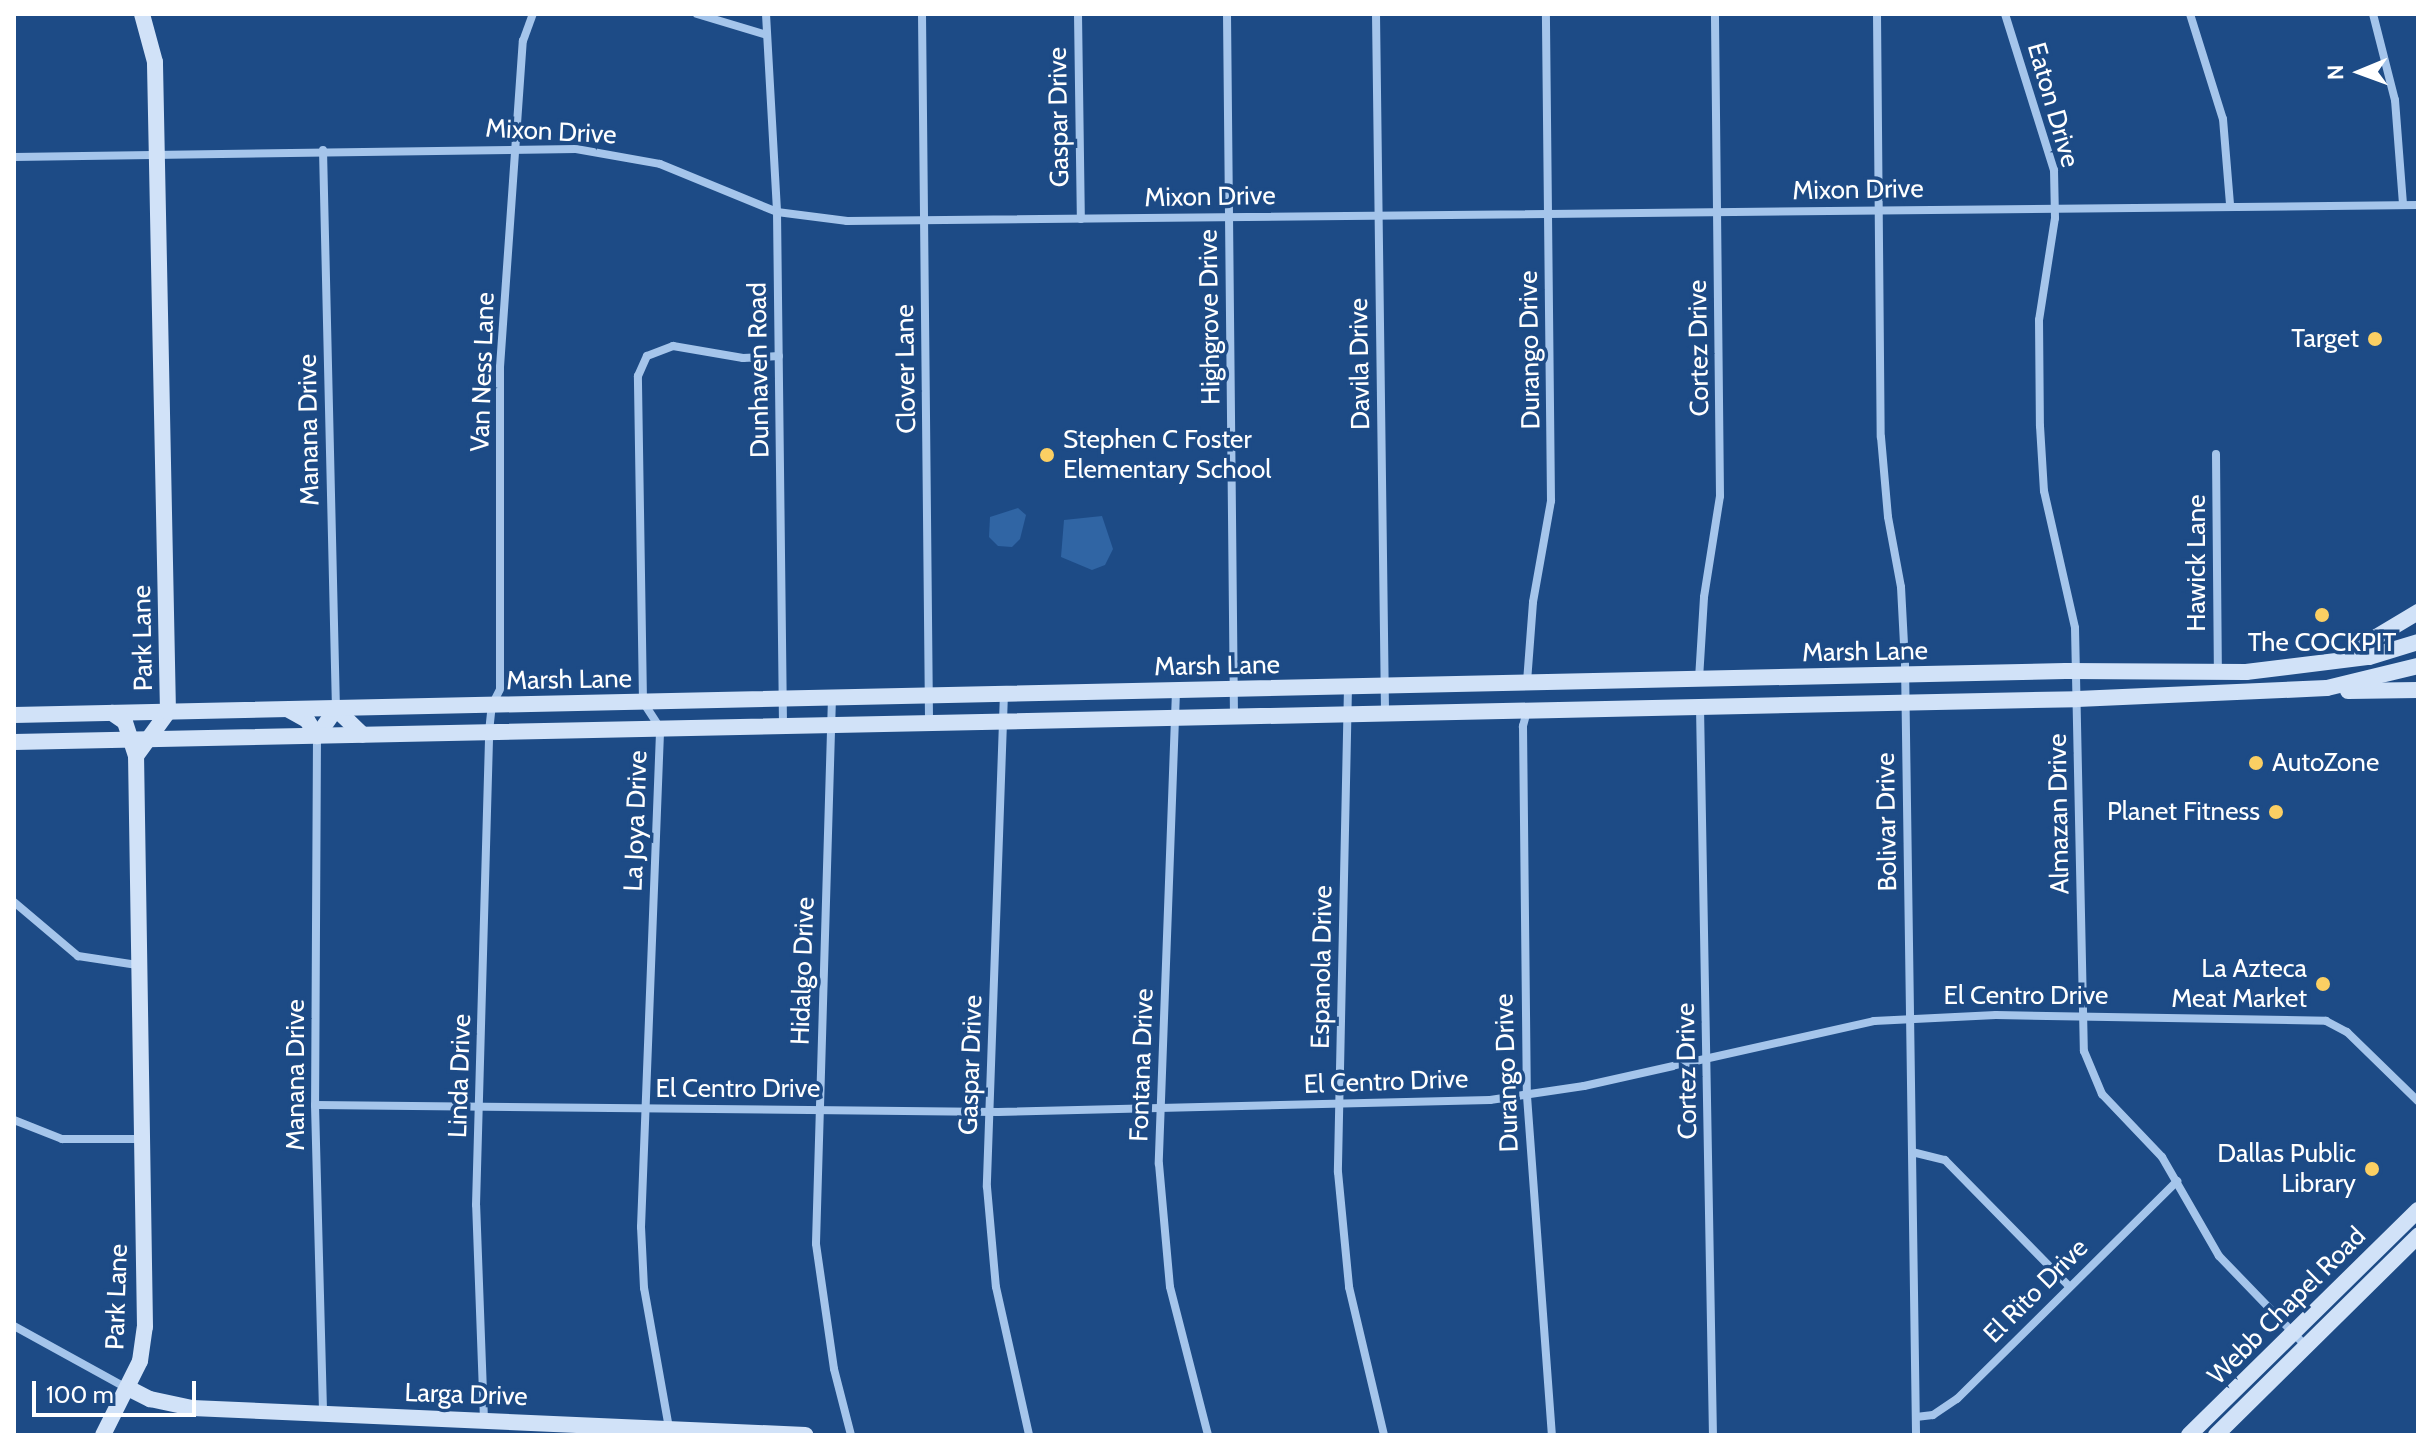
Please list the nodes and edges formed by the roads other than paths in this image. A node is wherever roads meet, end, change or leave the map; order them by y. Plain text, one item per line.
1 (142, 14) edge
2 (533, 14) edge
3 (697, 14) edge
4 (766, 14) edge
5 (922, 14) edge
6 (1078, 14) edge
7 (1227, 14) edge
8 (1376, 14) edge
9 (1546, 14) edge
10 (1715, 14) edge
11 (1877, 14) edge
12 (2005, 14) edge
13 (2190, 14) edge
14 (2373, 14) edge
15 (767, 35) junction
16 (515, 148) junction
17 (323, 150) junction
18 (157, 153) junction
19 (14, 157) edge
20 (2230, 205) junction
21 (2403, 205) junction
22 (2418, 205) edge
23 (2055, 208) junction
24 (1879, 210) junction
25 (777, 212) junction
26 (1717, 212) junction
27 (1549, 213) junction
28 (1378, 215) junction
29 (1229, 217) junction
30 (1081, 219) junction
31 (925, 220) junction
32 (779, 356) junction
33 (2216, 454) dead end
34 (2418, 612) edge
35 (2418, 642) edge
36 (2341, 658) junction
37 (2418, 666) edge
38 (2077, 671) junction
39 (2218, 672) junction
40 (1905, 675) junction
41 (1699, 679) junction
42 (1527, 683) junction
43 (1384, 686) junction
44 (1348, 687) junction
45 (2327, 688) junction
46 (1235, 689) junction
47 (2418, 690) edge
48 (1176, 691) junction
49 (1004, 693) junction
50 (2218, 693) junction
51 (929, 695) junction
52 (832, 697) junction
53 (783, 699) junction
54 (2077, 699) junction
55 (643, 702) junction
56 (1905, 703) junction
57 (492, 705) junction
58 (1700, 707) junction
59 (336, 709) junction
60 (288, 710) junction
61 (1527, 711) junction
62 (168, 712) junction
63 (112, 713) junction
64 (1385, 713) junction
65 (1347, 714) junction
66 (14, 715) edge
67 (1234, 717) junction
68 (1175, 718) junction
69 (1004, 721) junction
70 (929, 723) junction
71 (833, 725) junction
72 (783, 726) junction
73 (660, 728) junction
74 (489, 732) junction
75 (363, 735) junction
76 (317, 736) junction
77 (194, 738) junction
78 (19, 739) edge
79 (152, 739) junction
80 (135, 748) junction
81 (14, 902) edge
82 (137, 965) junction
83 (2082, 1016) junction
84 (1910, 1017) junction
85 (1707, 1059) junction
86 (1527, 1096) junction
87 (2418, 1101) edge
88 (1339, 1104) junction
89 (315, 1105) junction
90 (480, 1107) junction
91 (1160, 1108) junction
92 (645, 1109) junction
93 (818, 1109) junction
94 (989, 1111) junction
95 (14, 1120) edge
96 (141, 1139) junction
97 (1912, 1152) junction
98 (2177, 1181) junction
99 (2418, 1210) edge
100 (2418, 1236) edge
101 (2069, 1286) junction
102 (14, 1326) edge
103 (2299, 1339) junction
104 (128, 1388) junction
105 (323, 1413) junction
106 (1916, 1417) junction
107 (484, 1420) junction
108 (669, 1428) junction
109 (103, 1435) edge
110 (805, 1435) edge
111 (851, 1435) edge
112 (1029, 1435) edge
113 (1208, 1435) edge
114 (1384, 1435) edge
115 (1552, 1435) edge
116 (1713, 1435) edge
117 (1916, 1435) edge
118 (2189, 1435) edge
119 (2216, 1435) edge

1 - 18 main road, Park Lane
2 - 16 street, Van Ness Lane
3 - 15 street
4 - 15 street, Dunhaven Road
5 - 31 street, Clover Lane
6 - 30 street, Gaspar Drive
7 - 29 street, Highgrove Drive
8 - 28 street, Davila Drive
9 - 27 street, Durango Drive
10 - 26 street, Cortez Drive
11 - 24 street, Bolivar Drive
12 - 23 street, Eaton Drive
13 - 20 street
14 - 21 street
15 - 25 street, Dunhaven Road
16 - 17 street, Mixon Drive
16 - 25 street, Mixon Drive
16 - 57 street, Van Ness Lane
17 - 18 street, Mixon Drive
17 - 59 street, Manana Drive
18 - 19 street, Mixon Drive
18 - 62 main road, Park Lane
20 - 21 street, Mixon Drive
20 - 23 street, Mixon Drive
21 - 22 street, Mixon Drive
23 - 24 street, Mixon Drive
23 - 38 street, Almazan Drive
24 - 26 street, Mixon Drive
24 - 40 street, Bolivar Drive
25 - 31 street, Mixon Drive
25 - 32 street, Dunhaven Road
26 - 27 street, Mixon Drive
26 - 41 street, Cortez Drive
27 - 28 street, Mixon Drive
27 - 42 street, Durango Drive
28 - 29 street, Mixon Drive
28 - 43 street, Davila Drive
29 - 30 street, Mixon Drive
29 - 46 street, Highgrove Drive
30 - 31 street, Mixon Drive
31 - 51 street, Clover Lane
32 - 53 street, Dunhaven Road
32 - 55 street
33 - 39 street, Hawick Lane
34 - 36 main road
35 - 36 main road, Marsh Lane
36 - 39 main road, Marsh Lane
37 - 45 main road, Marsh Lane
38 - 39 main road, Marsh Lane
38 - 40 main road, Marsh Lane
38 - 54 street, Almazan Drive
39 - 50 main road
40 - 41 main road, Marsh Lane
40 - 56 street, Bolivar Drive
41 - 42 main road, Marsh Lane
41 - 58 main road
42 - 43 main road, Marsh Lane
42 - 61 main road
43 - 44 main road, Marsh Lane
43 - 64 street, Davila Drive
44 - 46 main road, Marsh Lane
44 - 65 street, Espanola Drive
45 - 47 main road
45 - 50 main road, Marsh Lane
46 - 48 main road, Marsh Lane
46 - 67 street, Highgrove Drive
48 - 49 main road, Marsh Lane
48 - 68 street, Fontana Drive
49 - 51 main road, Marsh Lane
49 - 69 street, Gaspar Drive
50 - 54 main road, Marsh Lane
51 - 52 main road, Marsh Lane
51 - 70 street, Clover Lane
52 - 53 main road, Marsh Lane
52 - 71 street, Hidalgo Drive
53 - 55 main road, Marsh Lane
53 - 72 street, Dunhaven Road
54 - 56 main road, Marsh Lane
54 - 83 street, Almazan Drive
55 - 57 main road, Marsh Lane
55 - 73 street, La Joya Drive
56 - 58 main road, Marsh Lane
56 - 84 street, Bolivar Drive
57 - 59 main road, Marsh Lane
57 - 74 street, Van Ness Lane
58 - 61 main road, Marsh Lane
58 - 85 street, Cortez Drive
59 - 60 main road, Marsh Lane
59 - 75 main road
59 - 76 main road
60 - 62 main road, Marsh Lane
60 - 76 main road
61 - 64 main road, Marsh Lane
61 - 86 street, Durango Drive
62 - 63 main road, Marsh Lane
62 - 77 main road
62 - 79 main road, Park Lane
63 - 66 main road, Marsh Lane
63 - 80 main road
64 - 65 main road, Marsh Lane
65 - 67 main road, Marsh Lane
65 - 88 street, Espanola Drive
67 - 68 main road, Marsh Lane
68 - 69 main road, Marsh Lane
68 - 91 street, Fontana Drive
69 - 70 main road, Marsh Lane
69 - 94 street, Gaspar Drive
70 - 71 main road, Marsh Lane
71 - 72 main road, Marsh Lane
71 - 93 street, Hidalgo Drive
72 - 73 main road, Marsh Lane
73 - 74 main road, Marsh Lane
73 - 92 street, La Joya Drive
74 - 75 main road, Marsh Lane
74 - 90 street, Linda Drive
75 - 76 main road, Marsh Lane
76 - 77 main road, Marsh Lane
76 - 89 street, Manana Drive
77 - 79 main road, Marsh Lane
78 - 80 main road, Marsh Lane
79 - 80 main road, Marsh Lane
80 - 82 main road, Park Lane
81 - 82 street
82 - 96 main road, Park Lane
83 - 84 street, El Centro Drive
83 - 87 street, El Centro Drive
83 - 98 street, Almazan Drive
84 - 85 street, El Centro Drive
84 - 97 street, Bolivar Drive
85 - 86 street, El Centro Drive
85 - 116 street, Cortez Drive
86 - 88 street, El Centro Drive
86 - 115 street, Durango Drive
88 - 91 street, El Centro Drive
88 - 114 street, Espanola Drive
89 - 90 street, El Centro Drive
89 - 105 street, Manana Drive
90 - 92 street, El Centro Drive
90 - 107 street, Linda Drive
91 - 94 street, El Centro Drive
91 - 113 street, Fontana Drive
92 - 93 street, El Centro Drive
92 - 108 street, La Joya Drive
93 - 94 street, El Centro Drive
93 - 111 street, Hidalgo Drive
94 - 112 street, Gaspar Drive
95 - 96 street
96 - 104 main road, Park Lane
97 - 101 street
97 - 106 street, Bolivar Drive
98 - 101 street, El Rito Drive
98 - 103 street, Almazan Drive
99 - 103 main road, Webb Chapel Road
100 - 103 main road, Webb Chapel Road
101 - 106 street, El Rito Drive
102 - 104 street
103 - 118 main road, Webb Chapel Road
103 - 119 main road, Webb Chapel Road
104 - 105 main road, Larga Drive
104 - 109 main road, Park Lane
105 - 107 main road, Larga Drive
106 - 117 street, Bolivar Drive
107 - 108 main road, Larga Drive
108 - 110 main road, Larga Drive

